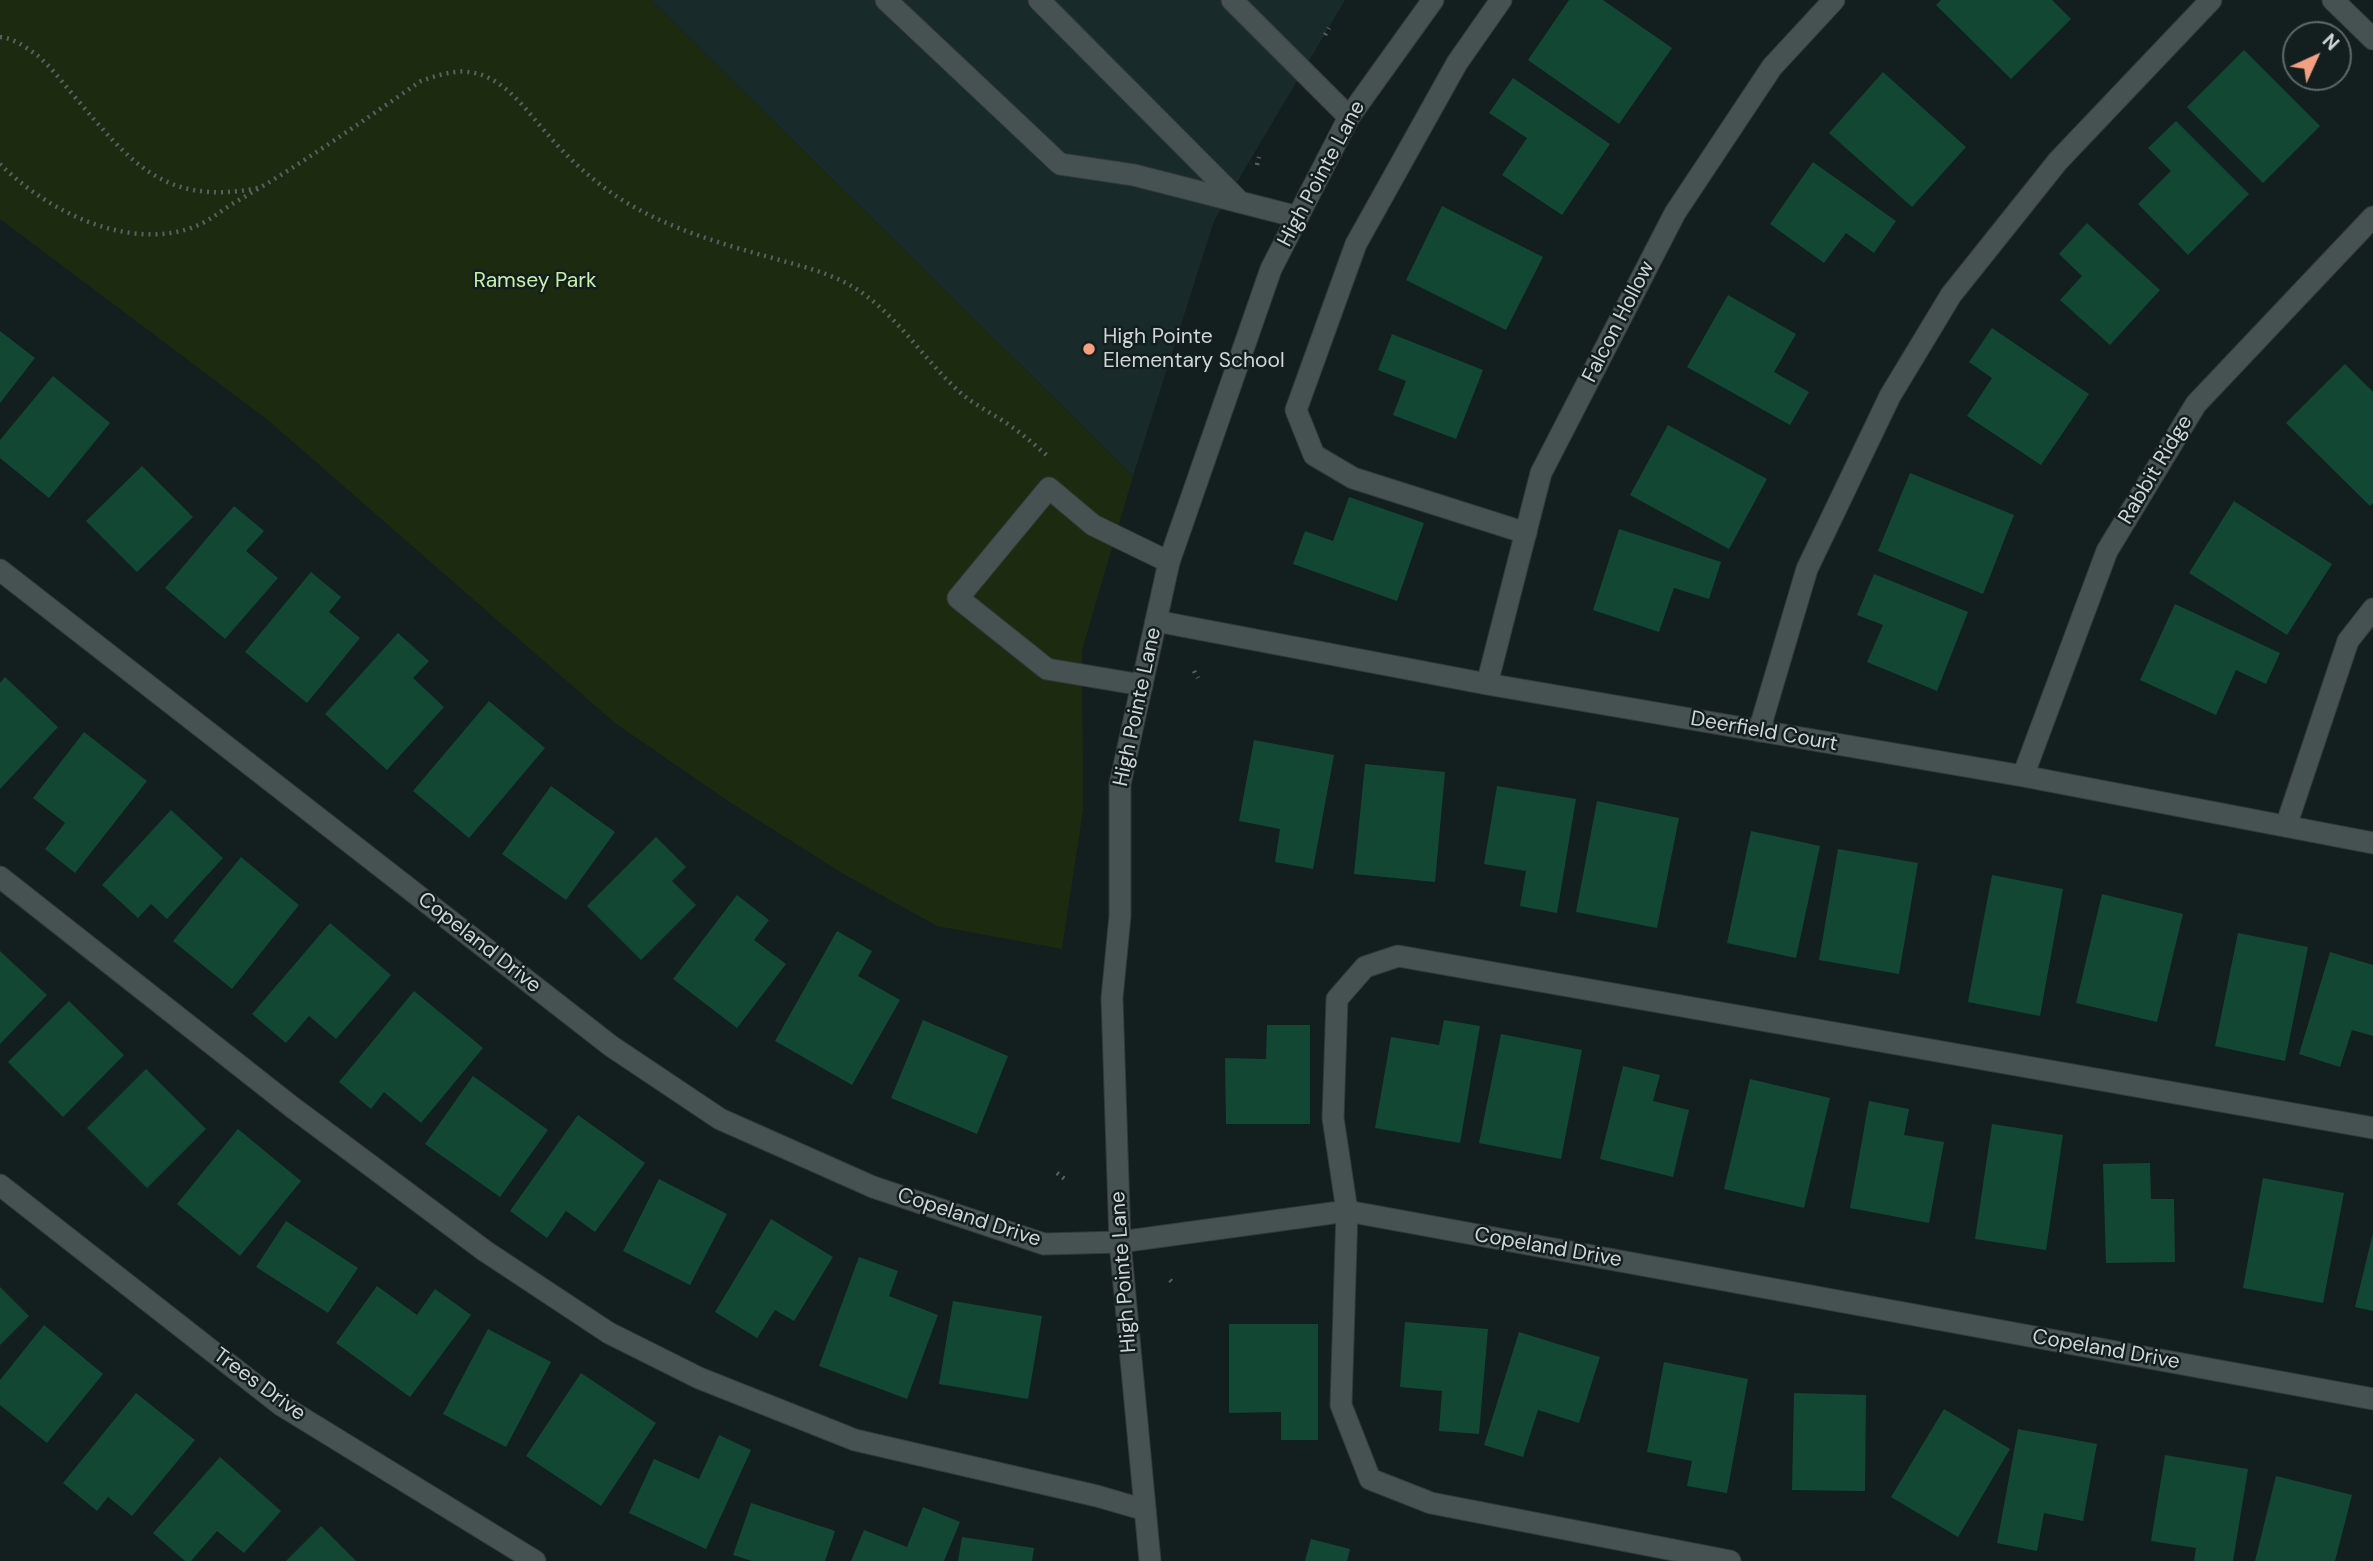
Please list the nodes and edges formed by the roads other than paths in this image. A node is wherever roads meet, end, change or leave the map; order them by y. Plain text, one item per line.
1 (886, 0) edge
2 (1039, 0) edge
3 (1232, 0) edge
4 (1433, 0) edge
5 (1501, 0) edge
6 (1834, 0) edge
7 (2211, 0) edge
8 (2333, 0) edge
9 (2373, 38) edge
10 (1349, 117) junction
11 (1242, 203) junction
12 (1298, 217) junction
13 (2373, 217) edge
14 (1526, 533) junction
15 (1169, 562) junction
16 (0, 570) edge
17 (2373, 609) edge
18 (1156, 621) junction
19 (1487, 684) junction
20 (1142, 685) junction
21 (1759, 731) junction
22 (2024, 776) junction
23 (2286, 826) junction
24 (2373, 843) edge
25 (0, 877) edge
26 (2373, 1128) edge
27 (0, 1185) edge
28 (1348, 1212) junction
29 (1119, 1242) junction
30 (2373, 1399) edge
31 (1145, 1510) junction
32 (535, 1561) edge
33 (1150, 1561) edge
34 (1730, 1561) edge

1 - 11 street
2 - 11 street
3 - 10 street
4 - 10 street, High Pointe Lane
5 - 14 street
6 - 14 street, Falcon Hollow
7 - 21 street
8 - 9 street
10 - 12 street, High Pointe Lane
11 - 12 street
12 - 15 street, High Pointe Lane
13 - 22 street, Rabbit Ridge
14 - 19 street, Falcon Hollow
15 - 18 street, High Pointe Lane
15 - 20 street
16 - 29 street, Copeland Drive
17 - 23 street
18 - 19 street, Deerfield Court
18 - 20 street, High Pointe Lane
19 - 21 street, Deerfield Court
20 - 29 street, High Pointe Lane
21 - 22 street, Deerfield Court
22 - 23 street, Deerfield Court
23 - 24 street, Deerfield Court
25 - 31 street
26 - 28 street
27 - 32 street, Trees Drive
28 - 29 street, Copeland Drive
28 - 30 street, Copeland Drive
28 - 34 street
29 - 31 street, High Pointe Lane
31 - 33 street, High Pointe Lane

